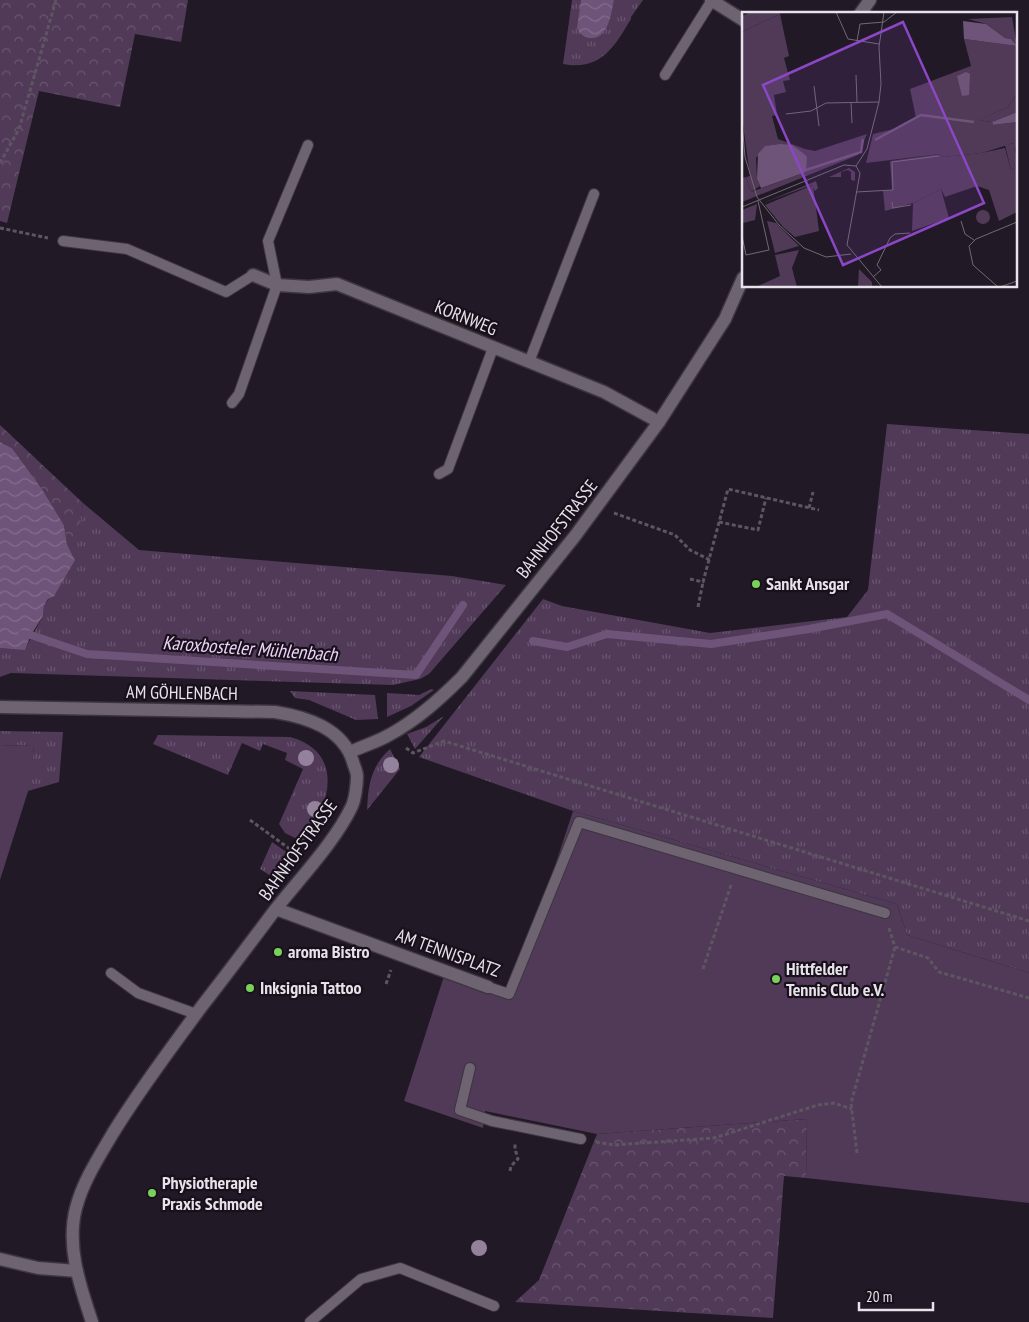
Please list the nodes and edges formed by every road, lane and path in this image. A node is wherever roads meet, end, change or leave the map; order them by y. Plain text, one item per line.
1 (56, 0) edge
2 (711, 0) edge
3 (870, 0) edge
4 (861, 12) edge
5 (742, 19) edge
6 (666, 75) dead end
7 (308, 145) dead end
8 (0, 163) edge
9 (594, 194) dead end
10 (0, 228) edge
11 (63, 241) joint
12 (253, 275) joint
13 (742, 280) edge
14 (277, 285) junction
15 (494, 348) junction
16 (529, 362) junction
17 (232, 403) dead end
18 (659, 422) junction
19 (439, 474) dead end
20 (813, 492) dead end
21 (766, 498) junction
22 (597, 507) junction
23 (809, 508) junction
24 (819, 510) dead end
25 (719, 522) junction
26 (710, 560) junction
27 (690, 579) dead end
28 (703, 582) junction
29 (698, 607) dead end
30 (0, 707) edge
31 (389, 735) junction
32 (350, 752) junction
33 (250, 820) dead end
34 (312, 865) junction
35 (736, 868) junction
36 (276, 909) junction
37 (885, 913) joint
38 (1029, 921) edge
39 (895, 947) junction
40 (703, 969) dead end
41 (111, 973) dead end
42 (488, 987) joint
43 (1029, 998) edge
44 (196, 1014) junction
45 (470, 1068) dead end
46 (852, 1109) junction
47 (517, 1126) junction
48 (581, 1139) joint
49 (857, 1153) dead end
50 (510, 1170) dead end
51 (0, 1259) edge
52 (77, 1271) junction
53 (494, 1306) dead end
54 (92, 1322) edge
55 (310, 1322) edge

1 - 8 path
2 - 5 street
2 - 6 lane
3 - 4 street
7 - 14 lane
9 - 16 lane
10 - 11 path
11 - 12 lane
12 - 14 street, KORNWEG
13 - 18 street, BAHNHOFSTRASSE
14 - 15 street, KORNWEG
14 - 17 lane
15 - 16 street, KORNWEG
15 - 19 lane
16 - 18 street, KORNWEG
18 - 22 street, BAHNHOFSTRASSE
20 - 23 path
21 - 23 path
21 - 25 path
21 - 25 path
22 - 26 path
22 - 31 street, BAHNHOFSTRASSE
23 - 24 path
25 - 26 path
26 - 28 path
27 - 28 path
28 - 29 path
30 - 32 street, AM GÖHLENBACH
31 - 32 street, BAHNHOFSTRASSE
31 - 38 path
32 - 34 street, BAHNHOFSTRASSE
33 - 34 path
34 - 36 street, BAHNHOFSTRASSE
35 - 37 lane
35 - 40 path
35 - 42 lane, AM TENNISPLATZ
36 - 42 street, AM TENNISPLATZ
36 - 44 street, BAHNHOFSTRASSE
37 - 39 path
39 - 43 path
39 - 46 path
41 - 44 lane
44 - 52 street, BAHNHOFSTRASSE
45 - 47 lane
46 - 48 path
46 - 49 path
47 - 48 lane
47 - 50 path
51 - 52 street
52 - 54 street, BAHNHOFSTRASSE
53 - 55 lane

